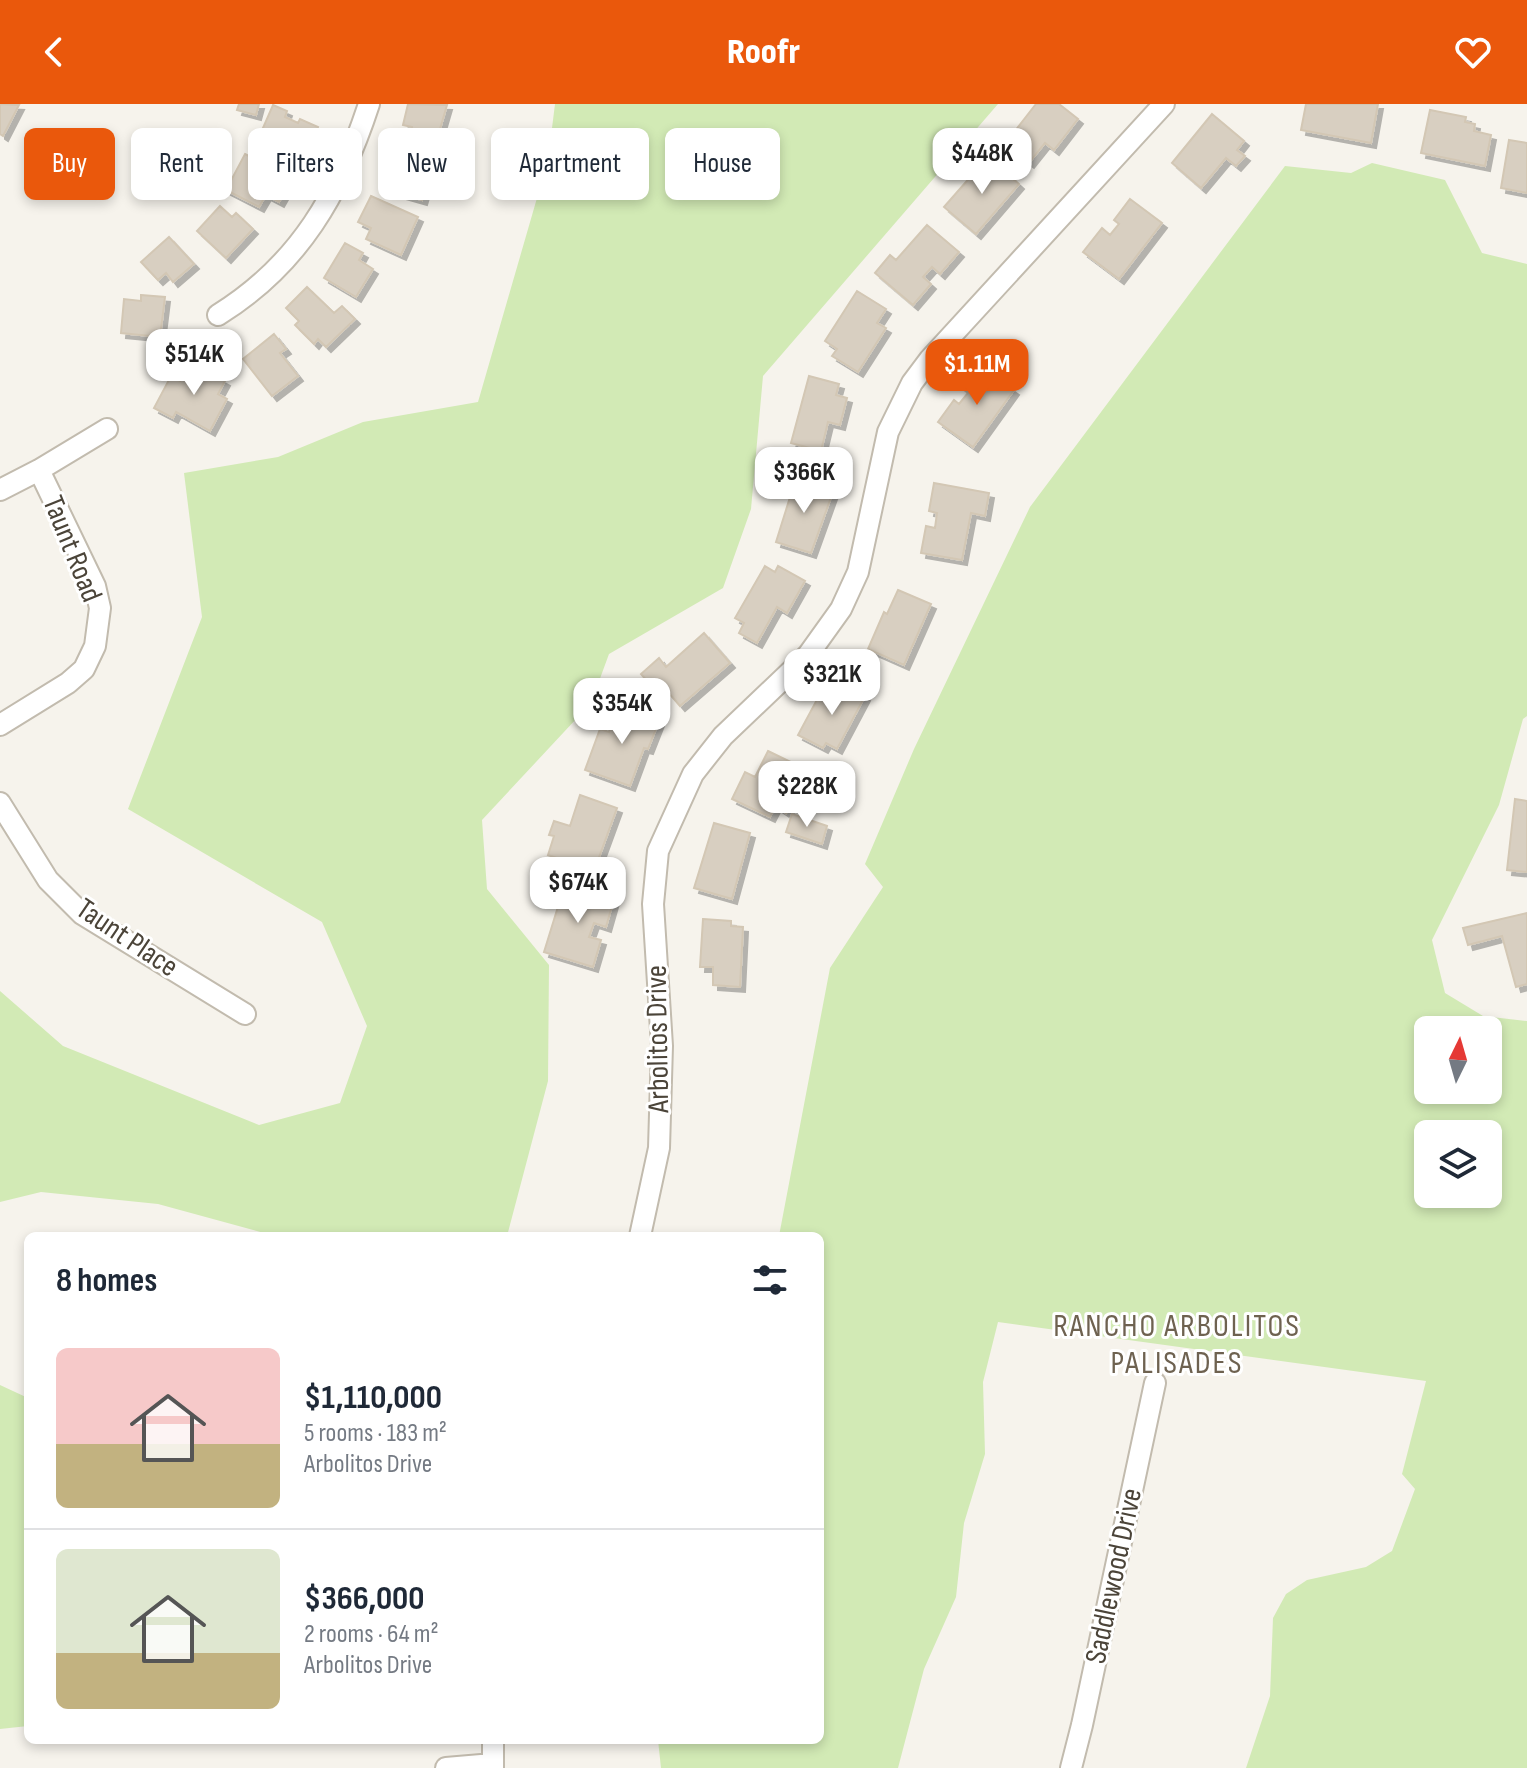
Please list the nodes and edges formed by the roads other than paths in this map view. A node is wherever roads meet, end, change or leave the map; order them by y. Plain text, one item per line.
1 (369, 104) edge
2 (1164, 104) edge
3 (218, 315) dead end
4 (107, 429) dead end
5 (39, 470) junction
6 (0, 490) edge
7 (0, 725) edge
8 (0, 803) edge
9 (245, 1014) dead end
10 (641, 1232) edge
11 (1155, 1383) dead end
12 (493, 1744) edge
13 (493, 1766) edge
14 (446, 1768) edge
15 (1071, 1768) edge

1 - 3 street
2 - 10 street, Arbolitos Drive
4 - 5 street
5 - 6 street
5 - 7 street, Taunt Road
8 - 9 street, Taunt Place
11 - 15 street, Saddlewood Drive
12 - 13 street
13 - 14 street

